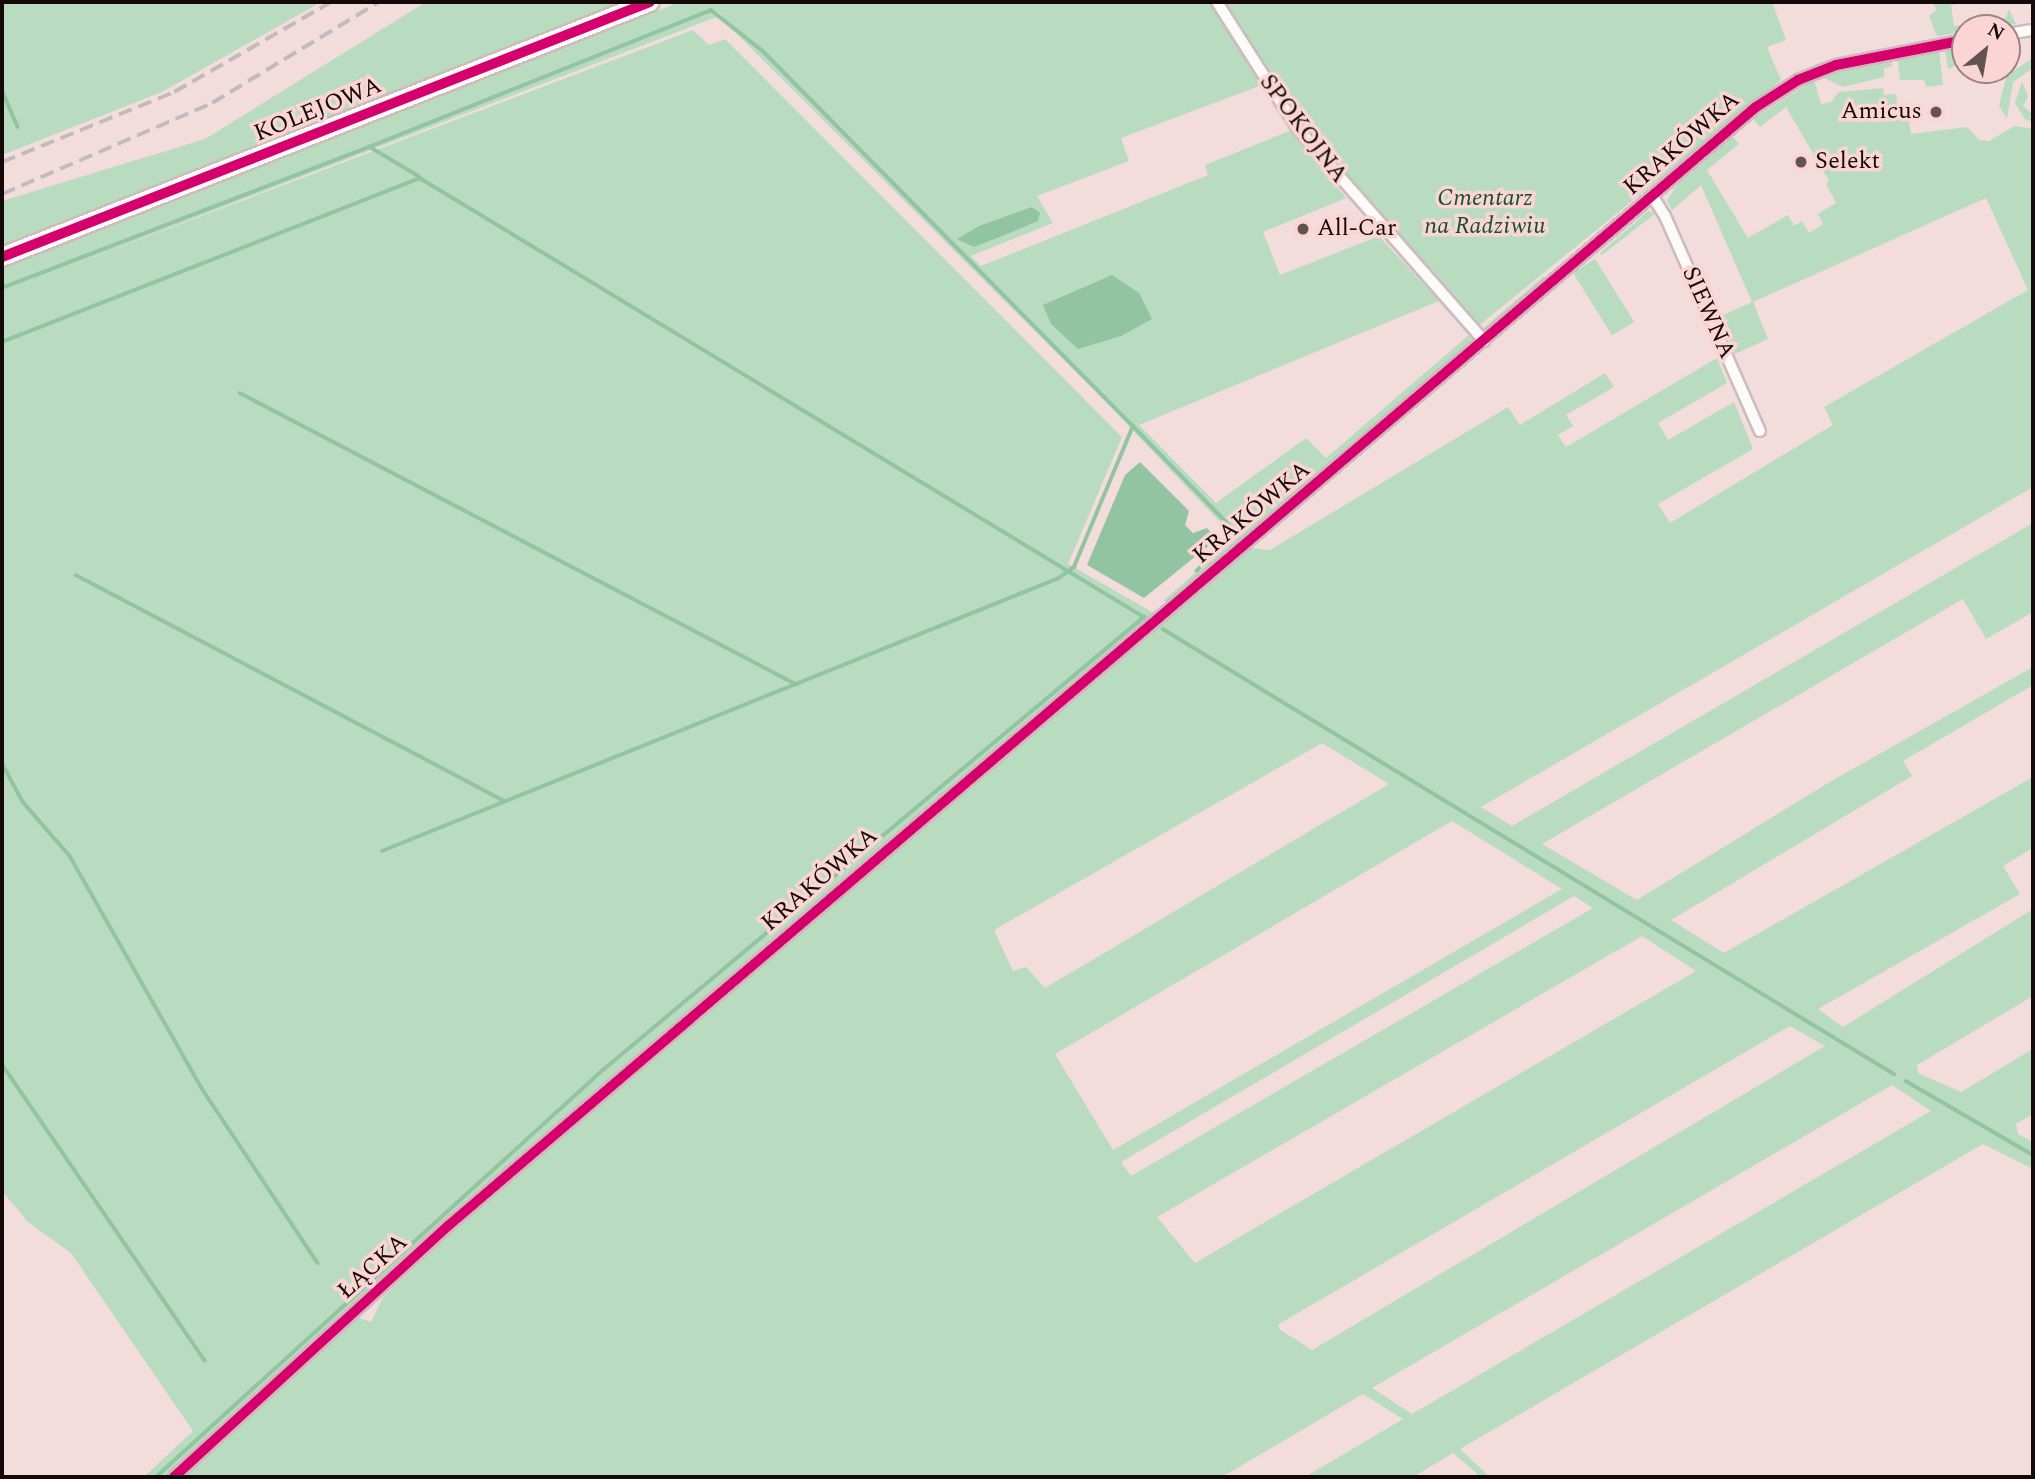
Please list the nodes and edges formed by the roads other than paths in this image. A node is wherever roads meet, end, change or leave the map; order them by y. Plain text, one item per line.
1 (650, 2) edge
2 (1217, 2) edge
3 (1951, 42) edge
4 (1653, 197) junction
5 (2, 257) edge
6 (1484, 341) junction
7 (1760, 431) dead end
8 (604, 1092) joint
9 (174, 1477) edge

1 - 5 main road, KOLEJOWA
2 - 6 street, SPOKOJNA
3 - 4 street, KRAKÓWKA
4 - 6 street, KRAKÓWKA
4 - 7 street, SIEWNA
6 - 8 street, KRAKÓWKA
8 - 9 street, ŁĄCKA

